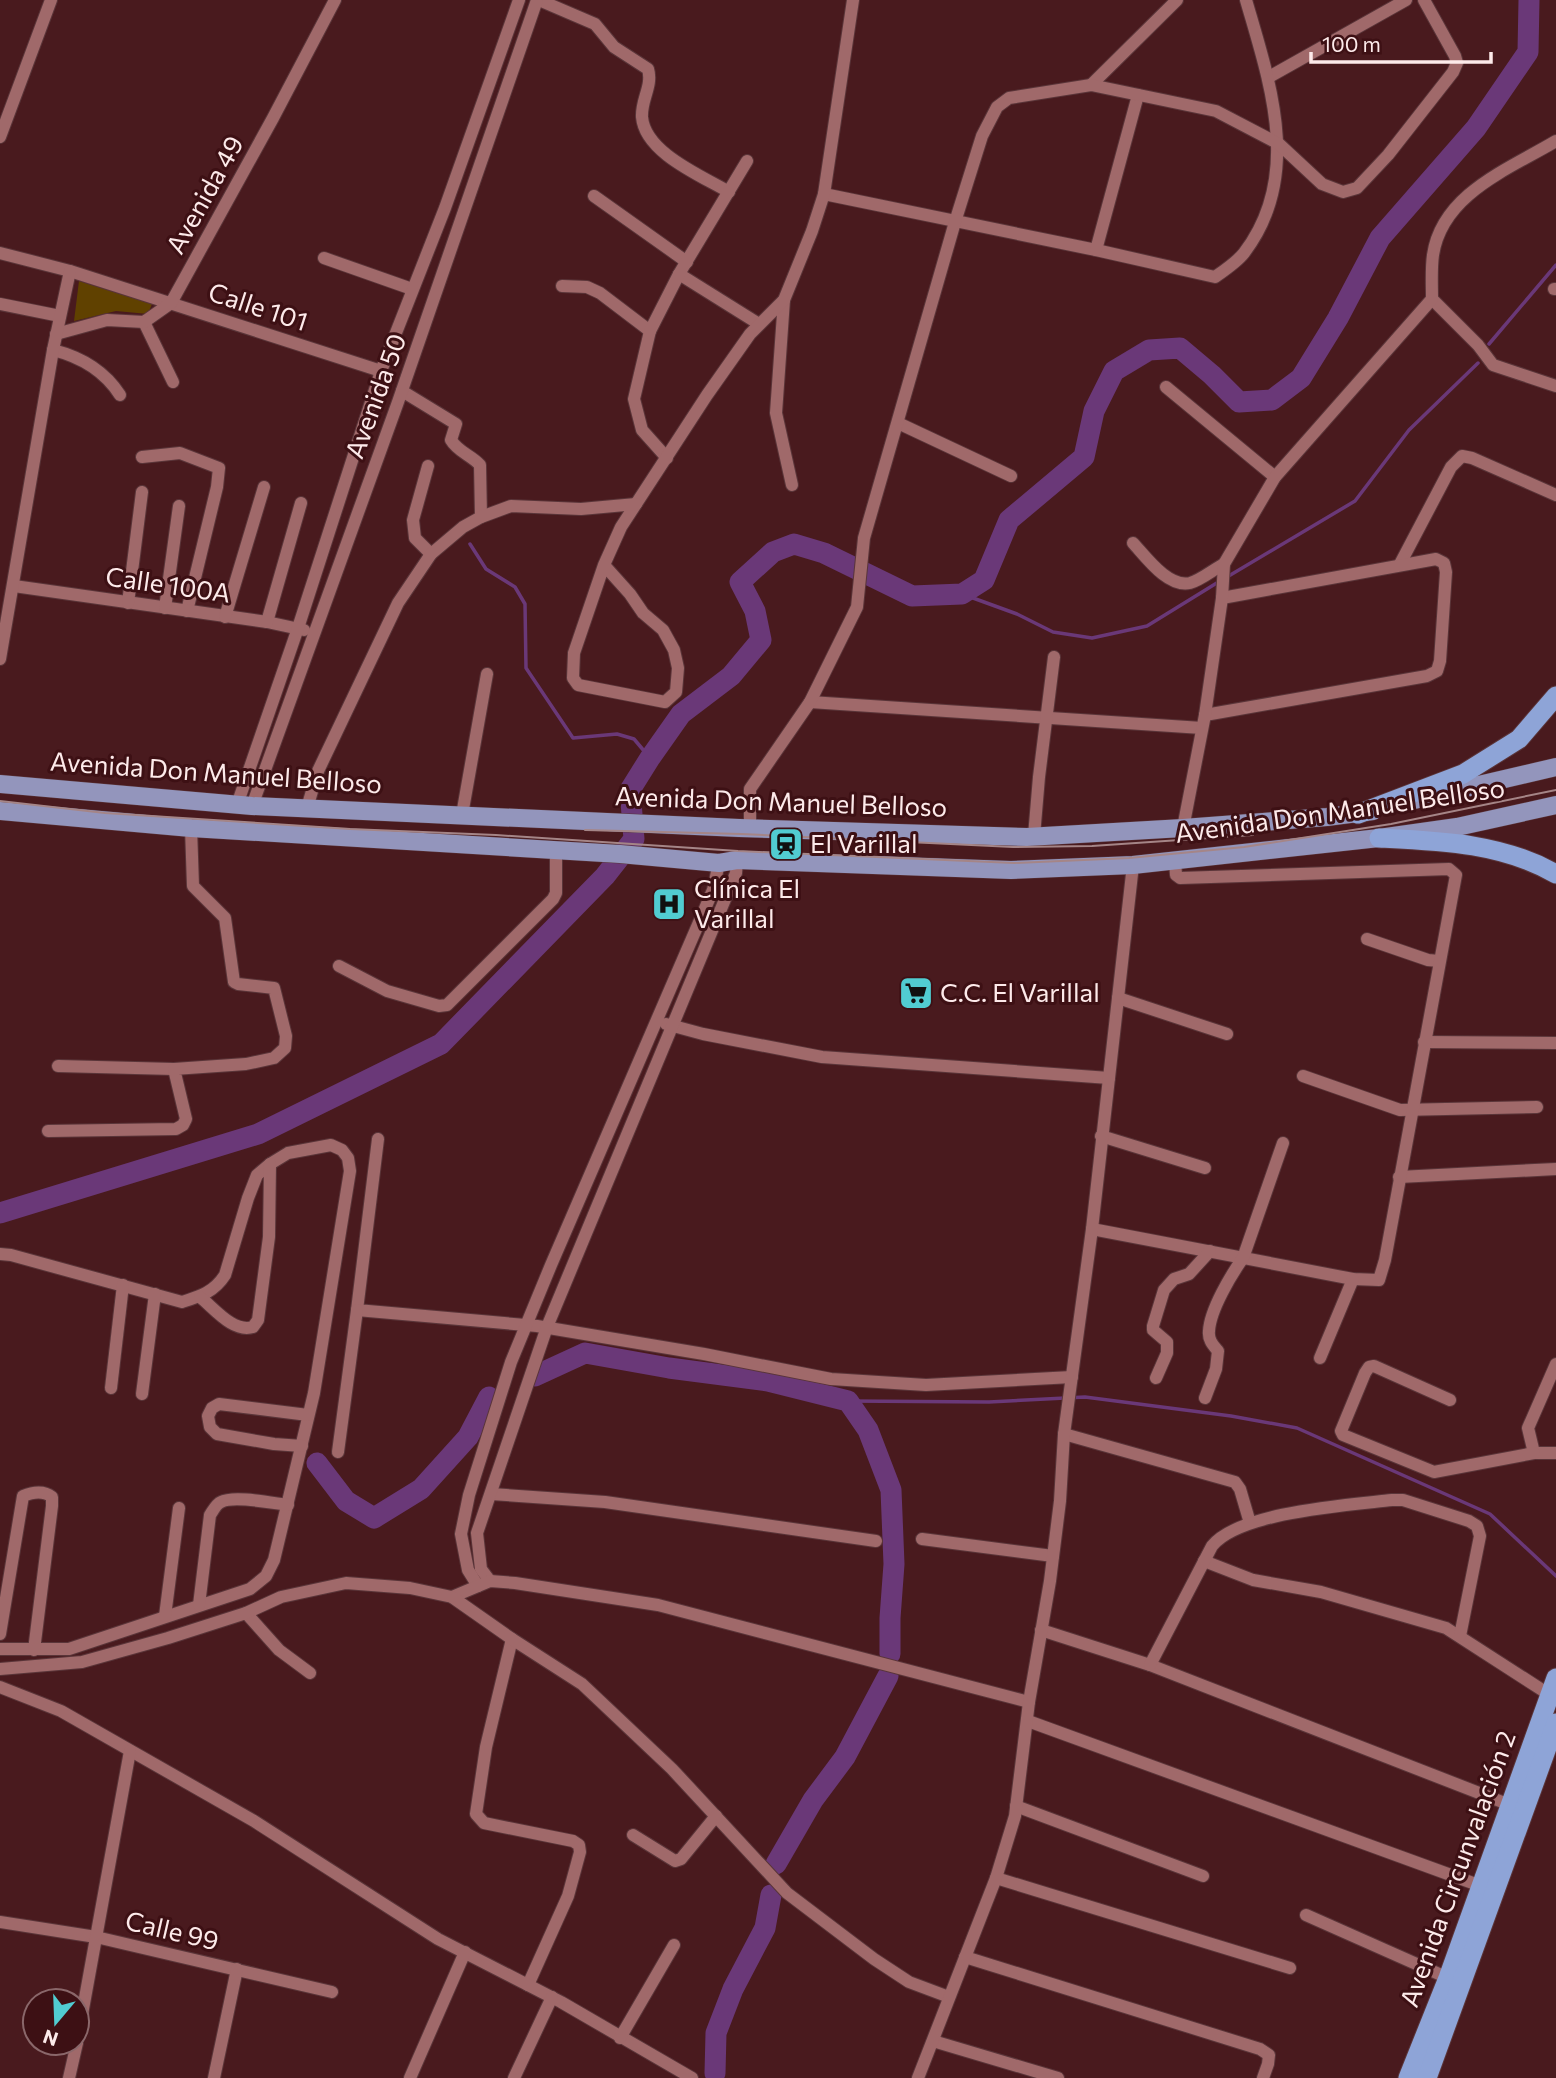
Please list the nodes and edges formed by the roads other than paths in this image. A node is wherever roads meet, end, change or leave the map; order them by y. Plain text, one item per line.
1 (51, 0) edge
2 (335, 0) edge
3 (519, 0) edge
4 (538, 0) edge
5 (853, 0) edge
6 (1177, 0) edge
7 (1247, 0) edge
8 (1406, 0) edge
9 (1424, 0) edge
10 (1269, 77) junction
11 (1091, 85) junction
12 (1138, 95) junction
13 (0, 137) edge
14 (1556, 141) edge
15 (1279, 144) junction
16 (747, 161) dead end
17 (729, 192) junction
18 (824, 194) junction
19 (593, 196) dead end
20 (955, 222) junction
21 (1096, 250) junction
22 (0, 253) edge
23 (324, 258) dead end
24 (687, 262) junction
25 (70, 271) junction
26 (679, 274) junction
27 (562, 286) dead end
28 (412, 289) junction
29 (1432, 299) junction
30 (784, 300) junction
31 (171, 303) junction
32 (0, 304) edge
33 (60, 316) junction
34 (144, 322) junction
35 (760, 324) junction
36 (650, 331) junction
37 (56, 334) junction
38 (53, 350) junction
39 (381, 371) junction
40 (173, 382) dead end
41 (1556, 386) edge
42 (1166, 387) dead end
43 (402, 391) junction
44 (120, 395) dead end
45 (898, 423) junction
46 (142, 457) dead end
47 (667, 458) junction
48 (428, 466) dead end
49 (1011, 476) dead end
50 (1275, 477) junction
51 (792, 485) dead end
52 (264, 487) dead end
53 (142, 492) dead end
54 (1556, 495) edge
55 (301, 503) dead end
56 (636, 504) junction
57 (180, 506) dead end
58 (481, 517) junction
59 (1133, 543) dead end
60 (431, 554) junction
61 (1399, 564) junction
62 (604, 565) junction
63 (1224, 567) junction
64 (14, 586) junction
65 (1223, 593) junction
66 (128, 603) junction
67 (165, 608) junction
68 (187, 611) junction
69 (225, 617) junction
70 (267, 622) junction
71 (298, 628) junction
72 (314, 634) junction
73 (1054, 657) dead end
74 (0, 659) edge
75 (487, 674) dead end
76 (1556, 696) edge
77 (810, 702) junction
78 (1046, 717) junction
79 (1203, 722) junction
80 (1556, 767) edge
81 (0, 784) edge
82 (244, 805) junction
83 (1556, 805) edge
84 (307, 808) junction
85 (0, 811) edge
86 (1358, 814) junction
87 (462, 815) junction
88 (191, 828) junction
89 (750, 828) junction
90 (1183, 828) junction
91 (1034, 836) junction
92 (1379, 838) junction
93 (556, 850) junction
94 (728, 861) junction
95 (1175, 861) junction
96 (1133, 865) junction
97 (1556, 874) edge
98 (1367, 939) dead end
99 (1439, 961) junction
100 (339, 966) dead end
101 (1118, 998) junction
102 (658, 1022) junction
103 (673, 1026) junction
104 (1227, 1034) dead end
105 (1424, 1042) junction
106 (1556, 1043) edge
107 (58, 1066) dead end
108 (174, 1069) junction
109 (1303, 1076) dead end
110 (1109, 1078) junction
111 (1537, 1107) dead end
112 (1411, 1111) junction
113 (48, 1131) dead end
114 (1101, 1136) junction
115 (378, 1139) dead end
116 (1283, 1143) dead end
117 (270, 1164) junction
118 (1205, 1168) dead end
119 (1556, 1169) edge
120 (1399, 1177) junction
121 (1092, 1229) junction
122 (1210, 1251) junction
123 (0, 1254) edge
124 (1243, 1258) junction
125 (1353, 1279) junction
126 (123, 1285) junction
127 (155, 1294) junction
128 (200, 1297) junction
129 (357, 1310) junction
130 (526, 1325) junction
131 (547, 1327) junction
132 (1320, 1358) dead end
133 (1556, 1364) edge
134 (1072, 1377) junction
135 (1156, 1378) dead end
136 (111, 1388) dead end
137 (142, 1394) dead end
138 (1205, 1398) dead end
139 (1450, 1400) dead end
140 (308, 1415) junction
141 (1063, 1434) junction
142 (302, 1446) junction
143 (338, 1452) dead end
144 (1534, 1453) junction
145 (1556, 1453) edge
146 (491, 1494) junction
147 (288, 1505) junction
148 (179, 1508) dead end
149 (1250, 1523) junction
150 (922, 1539) dead end
151 (876, 1541) dead end
152 (1053, 1556) junction
153 (1204, 1561) junction
154 (484, 1584) junction
155 (452, 1597) junction
156 (199, 1605) junction
157 (246, 1613) junction
158 (164, 1616) junction
159 (1041, 1630) junction
160 (0, 1634) edge
161 (1460, 1636) junction
162 (512, 1639) junction
163 (0, 1649) edge
164 (34, 1650) junction
165 (1150, 1665) junction
166 (0, 1669) edge
167 (310, 1673) dead end
168 (0, 1687) edge
169 (1553, 1687) edge
170 (1029, 1702) junction
171 (1028, 1721) junction
172 (1556, 1723) edge
173 (130, 1751) junction
174 (1510, 1805) junction
175 (1016, 1806) junction
176 (716, 1816) junction
177 (633, 1835) dead end
178 (1203, 1876) dead end
179 (996, 1878) junction
180 (1481, 1886) junction
181 (1306, 1915) dead end
182 (0, 1922) edge
183 (96, 1937) junction
184 (674, 1945) dead end
185 (465, 1952) junction
186 (964, 1957) junction
187 (1290, 1968) dead end
188 (237, 1969) junction
189 (1448, 1978) junction
190 (528, 1985) junction
191 (87, 1987) edge
192 (332, 1992) dead end
193 (552, 1997) junction
194 (949, 1997) junction
195 (620, 2038) junction
196 (933, 2041) junction
197 (74, 2057) edge
198 (69, 2078) edge
199 (214, 2078) edge
200 (410, 2078) edge
201 (514, 2078) edge
202 (692, 2078) edge
203 (918, 2078) edge
204 (1058, 2078) edge
205 (1263, 2078) edge
206 (1408, 2078) edge
207 (1427, 2078) edge

1 - 13 street
2 - 31 street, Avenida 49
3 - 28 street, Avenida 50
4 - 17 street
4 - 43 street, Avenida 50
5 - 18 street
6 - 11 street
7 - 10 street
8 - 10 street
9 - 15 street
10 - 15 street
11 - 12 street
11 - 20 street
12 - 15 street
12 - 21 street
14 - 29 street
15 - 21 street
16 - 17 street
17 - 24 street
18 - 20 street
18 - 30 street
19 - 24 street
20 - 21 street
20 - 45 street
22 - 25 street, Calle 101
23 - 28 street
24 - 26 street
25 - 31 street, Calle 101
25 - 33 street
26 - 35 street
26 - 36 street
27 - 36 street
28 - 39 street, Avenida 50
29 - 41 street
29 - 50 street
30 - 35 street
30 - 51 street
31 - 34 street, Avenida 49
31 - 39 street, Calle 101
32 - 33 street
33 - 37 street
34 - 37 street
34 - 40 street
35 - 47 street
36 - 47 street
37 - 38 street
38 - 44 street
38 - 64 street
39 - 71 street, Avenida 50
42 - 50 street
43 - 58 street
43 - 72 street, Avenida 50
45 - 49 street
45 - 77 street
46 - 68 street
47 - 56 street
48 - 60 street
50 - 63 street
52 - 69 street
53 - 66 street
54 - 61 street
55 - 70 street
56 - 58 street
56 - 62 street
57 - 67 street
58 - 60 street
59 - 63 street
60 - 84 street
61 - 65 street
61 - 79 street
62 - 62 street
63 - 65 street
64 - 66 street, Calle 100A
64 - 74 street
65 - 79 street
66 - 67 street, Calle 100A
67 - 68 street, Calle 100A
68 - 69 street, Calle 100A
69 - 70 street, Calle 100A
70 - 71 street, Calle 100A
71 - 72 street, Calle 100A
71 - 82 street, Avenida 50
72 - 82 street, Avenida 50
73 - 78 street
75 - 87 street
76 - 86 highway
77 - 78 street
77 - 89 street
78 - 79 street
78 - 91 street
79 - 90 street
80 - 86 main road, Avenida Don Manuel Belloso
81 - 82 main road, Avenida Don Manuel Belloso
82 - 84 main road, Avenida Don Manuel Belloso
83 - 92 main road, Avenida Don Manuel Belloso
84 - 87 main road, Avenida Don Manuel Belloso
85 - 88 main road, Avenida Don Manuel Belloso
86 - 90 main road, Avenida Don Manuel Belloso
87 - 89 main road, Avenida Don Manuel Belloso
88 - 93 main road, Avenida Don Manuel Belloso
88 - 108 street
89 - 91 main road, Avenida Don Manuel Belloso
90 - 91 main road, Avenida Don Manuel Belloso
92 - 95 main road, Avenida Don Manuel Belloso
92 - 97 highway
93 - 94 main road, Avenida Don Manuel Belloso
93 - 100 street
94 - 96 main road, Avenida Don Manuel Belloso
94 - 102 street
94 - 103 street
95 - 96 main road, Avenida Don Manuel Belloso
95 - 99 street
96 - 101 street
98 - 99 street
99 - 105 street
101 - 104 street
101 - 110 street
102 - 103 street
102 - 130 street
103 - 110 street
103 - 131 street
105 - 106 street
105 - 112 street
107 - 108 street
108 - 113 street
109 - 112 street
110 - 114 street
111 - 112 street
112 - 120 street
114 - 118 street
114 - 121 street
115 - 129 street
116 - 124 street
117 - 128 street
117 - 128 street
117 - 140 street
119 - 120 street
120 - 125 street
121 - 122 street
121 - 134 street
122 - 124 street
122 - 135 street
123 - 126 street
124 - 125 street
124 - 138 street
125 - 132 street
126 - 127 street
126 - 136 street
127 - 128 street
127 - 137 street
129 - 130 street
129 - 143 street
130 - 131 street
130 - 154 street
131 - 134 street
131 - 146 street
133 - 144 street
134 - 141 street
139 - 144 street
140 - 142 street
140 - 142 street
141 - 149 street
141 - 152 street
142 - 147 street
144 - 145 street
146 - 151 street
146 - 154 street
147 - 156 street
147 - 156 street
148 - 158 street
149 - 153 street
149 - 161 street
150 - 152 street
152 - 159 street
153 - 161 street
153 - 165 street
154 - 155 street
154 - 170 street
155 - 157 street
155 - 162 street
156 - 158 street
157 - 166 street
157 - 167 street
158 - 164 street
159 - 165 street
159 - 170 street
160 - 164 street
161 - 169 street
162 - 176 street
162 - 190 street
163 - 164 street
165 - 174 street
168 - 173 street
169 - 174 highway, Avenida Circunvalación 2
170 - 171 street
171 - 175 street
171 - 180 street
172 - 207 highway, Avenida Circunvalación 2
173 - 183 street
173 - 185 street
174 - 180 highway, Avenida Circunvalación 2
175 - 178 street
175 - 179 street
176 - 177 street
176 - 194 street
179 - 186 street
179 - 187 street
180 - 189 highway, Avenida Circunvalación 2
181 - 189 street
182 - 183 street, Calle 99
183 - 188 street, Calle 99
183 - 191 street
184 - 195 street
185 - 190 street
185 - 200 street
186 - 194 street
186 - 205 street
188 - 192 street, Calle 99
188 - 199 street
189 - 206 highway, Avenida Circunvalación 2
190 - 193 street
193 - 195 street
193 - 201 street
194 - 196 street
195 - 202 street
196 - 203 street
196 - 204 street
197 - 198 street

